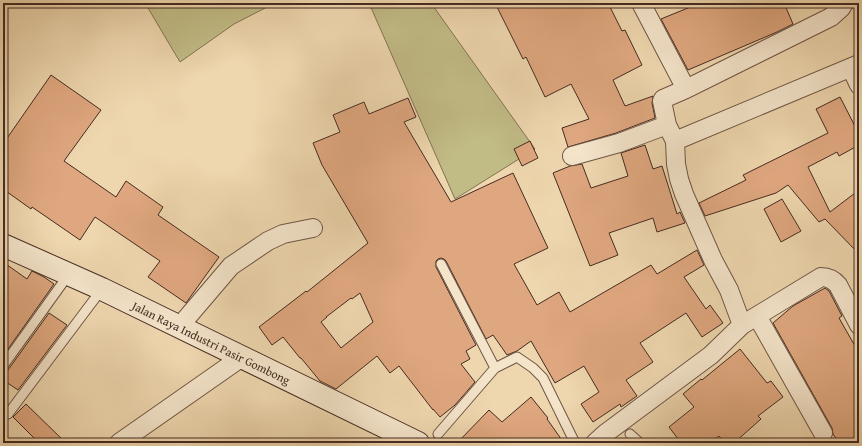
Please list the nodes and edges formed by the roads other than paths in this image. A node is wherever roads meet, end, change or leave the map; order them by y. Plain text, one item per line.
1 (641, 3) edge
2 (844, 3) edge
3 (855, 66) edge
4 (859, 85) edge
5 (686, 89) junction
6 (671, 133) junction
7 (572, 156) dead end
8 (313, 228) dead end
9 (3, 245) edge
10 (441, 264) dead end
11 (69, 274) junction
12 (102, 289) junction
13 (749, 321) junction
14 (859, 325) edge
15 (179, 327) junction
16 (242, 357) junction
17 (3, 366) edge
18 (495, 368) junction
19 (8, 414) dead end
20 (823, 433) dead end
21 (438, 434) dead end
22 (630, 434) dead end
23 (119, 443) edge
24 (418, 443) edge
25 (575, 443) edge
26 (595, 443) edge
27 (640, 443) edge

1 - 5 street
2 - 5 street
3 - 4 street
3 - 6 street
5 - 6 street
6 - 7 street
6 - 13 street
8 - 15 street
9 - 11 main road, Jalan Raya Industri Pasir Gombong
10 - 18 lane
11 - 12 main road, Jalan Raya Industri Pasir Gombong
11 - 17 lane
12 - 15 main road, Jalan Raya Industri Pasir Gombong
12 - 19 lane
13 - 14 street
13 - 20 street
13 - 26 street
15 - 16 main road, Jalan Raya Industri Pasir Gombong
16 - 23 street
16 - 24 main road, Jalan Raya Industri Pasir Gombong
18 - 21 lane
18 - 25 lane
22 - 27 lane

